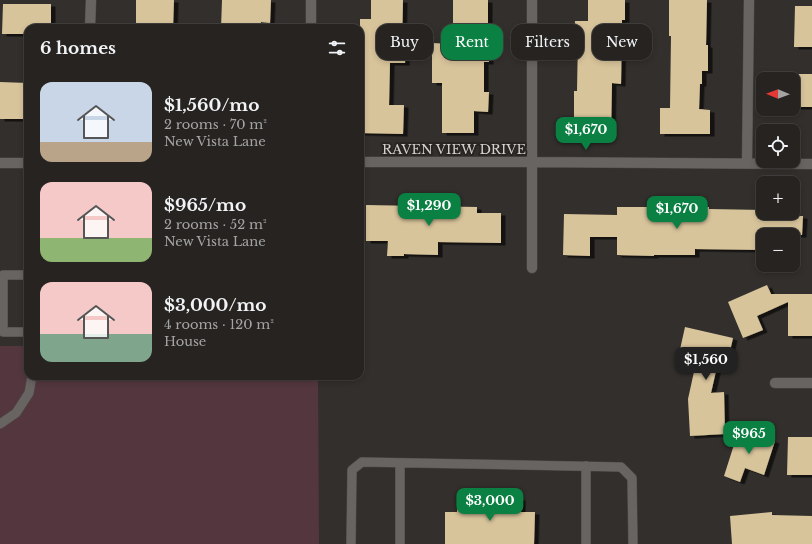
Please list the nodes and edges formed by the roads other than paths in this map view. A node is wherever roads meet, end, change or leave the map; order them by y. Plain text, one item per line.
1 (91, 0) edge
2 (311, 0) edge
3 (532, 0) edge
4 (749, 0) edge
5 (90, 24) edge
6 (311, 24) edge
7 (0, 162) edge
8 (364, 162) edge
9 (531, 162) junction
10 (24, 163) edge
11 (747, 163) junction
12 (812, 164) edge
13 (532, 268) dead end
14 (24, 275) edge
15 (24, 332) edge
16 (31, 380) edge
17 (775, 383) dead end
18 (812, 383) edge
19 (0, 424) edge
20 (400, 463) junction
21 (586, 466) junction
22 (351, 544) edge
23 (400, 544) edge
24 (586, 544) edge
25 (633, 544) edge

1 - 5 street
2 - 6 street
3 - 9 street
4 - 11 street
7 - 10 street
8 - 9 street, RAVEN VIEW DRIVE
9 - 11 street, RAVEN VIEW DRIVE
9 - 13 street
11 - 12 street, RAVEN VIEW DRIVE
14 - 15 lane
16 - 19 lane
17 - 18 street
20 - 21 lane
20 - 22 lane
20 - 23 lane
21 - 24 lane
21 - 25 lane

